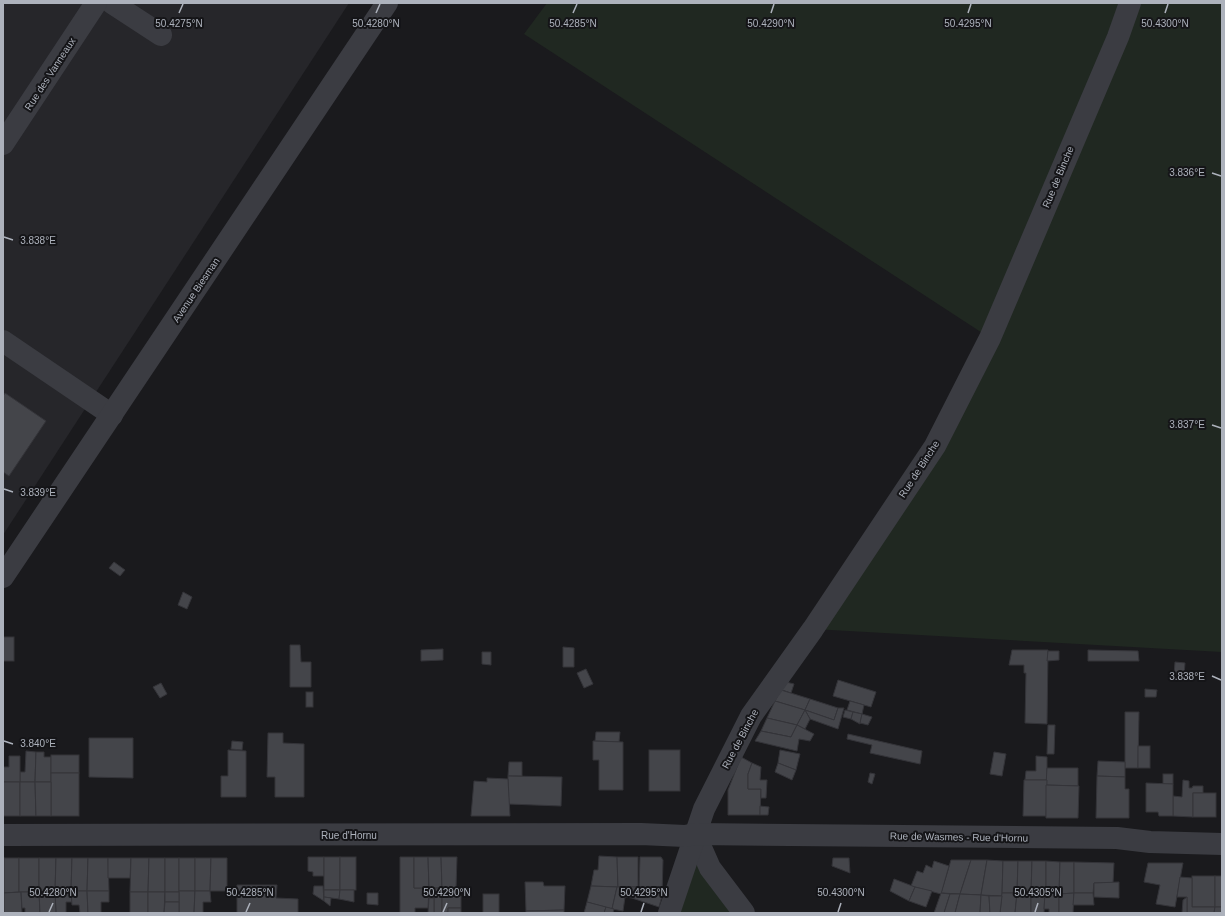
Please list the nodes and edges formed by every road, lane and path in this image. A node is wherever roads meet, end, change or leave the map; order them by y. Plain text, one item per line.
1 (96, 3) edge
2 (112, 3) edge
3 (387, 3) edge
4 (1130, 3) edge
5 (161, 35) dead end
6 (3, 144) edge
7 (3, 341) edge
8 (112, 415) junction
9 (3, 577) edge
10 (695, 834) junction
11 (3, 835) edge
12 (1222, 844) edge
13 (669, 913) edge
14 (744, 913) edge

1 - 6 street, Rue des Vanneaux
2 - 5 street
3 - 8 street, Avenue Biesman
4 - 10 street, Rue de Binche
7 - 8 street
8 - 9 street, Avenue Biesman
10 - 11 street, Rue d'Hornu
10 - 12 street, Rue de Wasmes - Rue d'Hornu
10 - 13 street, Rue de Binche
10 - 14 street

